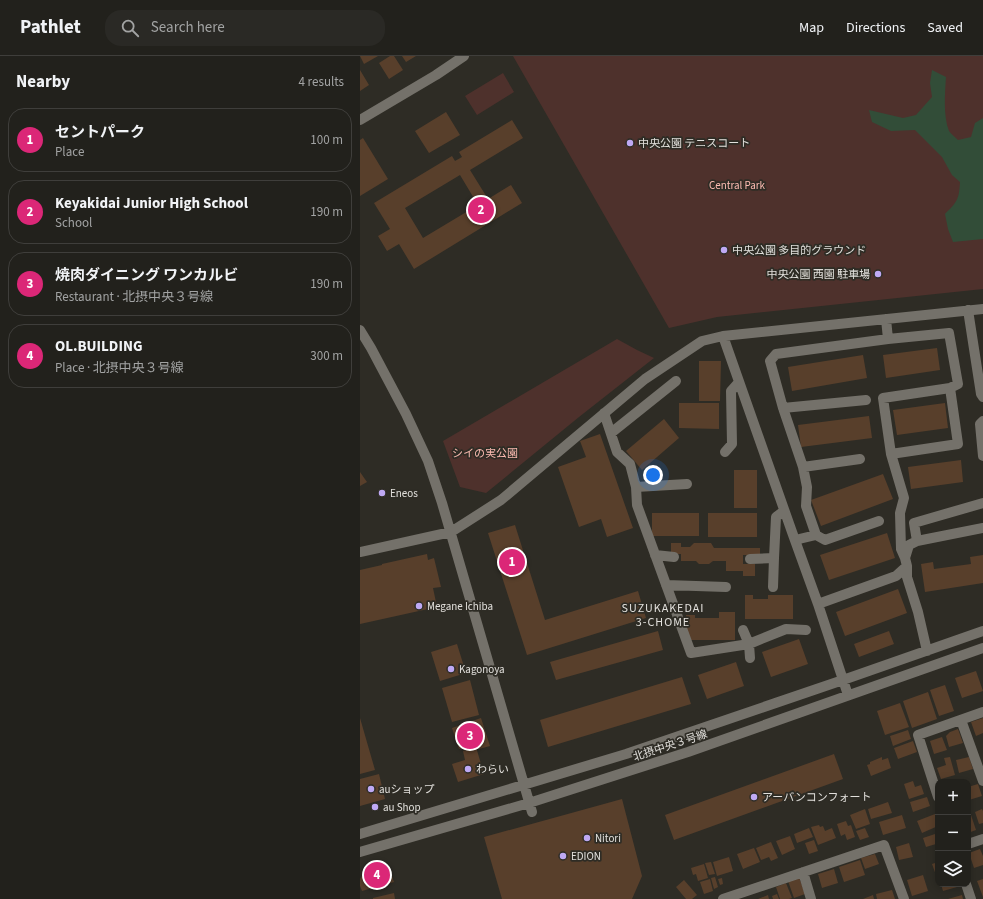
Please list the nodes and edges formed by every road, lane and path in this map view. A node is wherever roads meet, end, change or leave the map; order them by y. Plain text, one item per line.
1 (464, 56) edge
2 (360, 120) edge
3 (983, 309) edge
4 (968, 310) junction
5 (886, 319) junction
6 (360, 330) edge
7 (723, 336) junction
8 (888, 339) junction
9 (676, 381) dead end
10 (739, 382) junction
11 (950, 388) junction
12 (983, 397) edge
13 (866, 400) dead end
14 (783, 408) junction
15 (604, 413) junction
16 (983, 421) edge
17 (611, 433) junction
18 (725, 452) dead end
19 (891, 454) junction
20 (983, 456) edge
21 (860, 459) dead end
22 (803, 468) junction
23 (687, 484) dead end
24 (636, 487) junction
25 (983, 503) edge
26 (784, 511) junction
27 (879, 521) dead end
28 (983, 528) edge
29 (451, 532) junction
30 (816, 535) junction
31 (795, 540) junction
32 (917, 541) junction
33 (360, 552) edge
34 (656, 555) junction
35 (674, 557) dead end
36 (774, 558) junction
37 (750, 559) dead end
38 (906, 562) junction
39 (666, 585) junction
40 (726, 587) dead end
41 (773, 587) dead end
42 (818, 604) junction
43 (744, 630) dead end
44 (806, 630) dead end
45 (983, 631) edge
46 (749, 644) junction
47 (983, 648) edge
48 (927, 651) junction
49 (750, 658) dead end
50 (844, 680) junction
51 (848, 695) junction
52 (983, 712) edge
53 (961, 720) junction
54 (983, 781) edge
55 (524, 785) junction
56 (935, 788) edge
57 (531, 807) junction
58 (360, 834) edge
59 (983, 839) edge
60 (971, 843) edge
61 (360, 852) edge
62 (803, 872) junction
63 (967, 887) edge
64 (744, 896) edge
65 (723, 899) edge
66 (811, 899) edge
67 (904, 899) edge
68 (971, 899) edge

1 - 2 street
3 - 4 street
4 - 5 street
4 - 12 street
5 - 7 street
5 - 8 street
6 - 29 street
7 - 10 street
7 - 15 street
8 - 11 street
8 - 14 street
9 - 17 street
10 - 18 street
10 - 26 street
11 - 19 street
11 - 19 street
13 - 14 street
14 - 22 street
15 - 17 street
15 - 29 street
16 - 20 street
17 - 24 street
19 - 38 street
21 - 22 street
22 - 30 street
23 - 24 street
24 - 34 street
25 - 32 street
26 - 31 street
26 - 36 street
27 - 30 street
28 - 32 street
29 - 33 street
29 - 55 street
30 - 31 street
31 - 42 street
32 - 38 street
34 - 35 street
34 - 39 street
36 - 37 street
36 - 41 street
38 - 42 street
38 - 48 street
39 - 40 street
39 - 46 street
42 - 50 street
43 - 46 street
44 - 46 street
45 - 48 street, 北摂中央３号線
46 - 49 street
47 - 51 street, 北摂中央３号線
48 - 50 street, 北摂中央３号線
50 - 51 street
50 - 55 street, 北摂中央３号線
51 - 57 street, 北摂中央３号線
52 - 53 street
53 - 54 street
53 - 56 street
55 - 57 street
55 - 58 street, 北摂中央３号線
57 - 61 street, 北摂中央３号線
59 - 60 street
62 - 64 street
62 - 66 street
62 - 67 street
63 - 68 street
64 - 65 street

